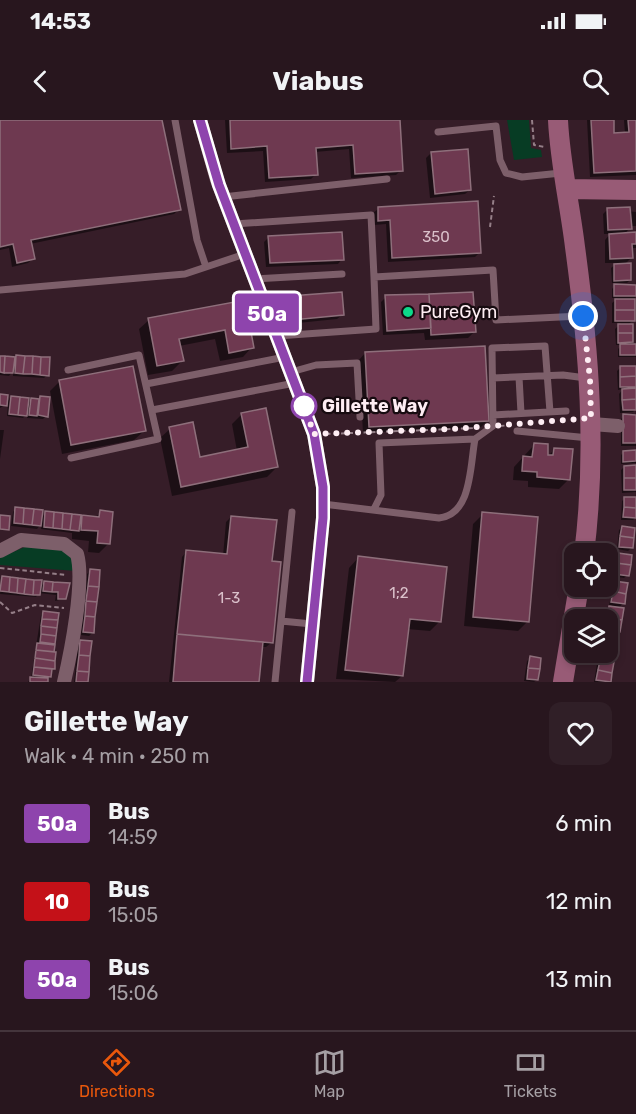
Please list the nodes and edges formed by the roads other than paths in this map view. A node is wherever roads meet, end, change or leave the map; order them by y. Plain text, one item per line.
1 (175, 120) edge
2 (200, 120) edge
3 (558, 120) edge
4 (438, 132) dead end
5 (387, 179) dead end
6 (565, 181) junction
7 (636, 190) edge
8 (223, 197) junction
9 (233, 224) junction
10 (245, 254) junction
11 (206, 267) junction
12 (342, 274) dead end
13 (375, 277) junction
14 (254, 279) junction
15 (0, 290) edge
16 (583, 316) junction
17 (276, 336) junction
18 (286, 357) junction
19 (68, 370) dead end
20 (546, 376) junction
21 (293, 377) junction
22 (519, 377) junction
23 (493, 378) junction
24 (590, 379) junction
25 (146, 384) junction
26 (152, 410) junction
27 (566, 411) dead end
28 (550, 412) junction
29 (521, 413) junction
30 (493, 415) junction
31 (360, 417) dead end
32 (618, 426) dead end
33 (516, 428) road end
34 (592, 431) junction
35 (475, 439) junction
36 (71, 458) dead end
37 (323, 504) junction
38 (374, 509) junction
39 (292, 512) dead end
40 (585, 543) edge
41 (0, 551) edge
42 (577, 597) edge
43 (281, 621) junction
44 (312, 624) junction
45 (64, 682) edge
46 (275, 682) edge
47 (307, 682) edge
48 (563, 682) edge

1 - 11 lane
2 - 8 street
3 - 6 main road
4 - 6 lane
5 - 8 lane
6 - 7 main road
6 - 16 main road
8 - 9 street
9 - 10 street
9 - 13 lane
10 - 11 lane
10 - 14 street
11 - 15 lane
12 - 14 lane
13 - 16 lane
13 - 17 lane
14 - 17 street
16 - 24 main road
17 - 18 street
18 - 21 street
18 - 25 lane
19 - 25 lane
20 - 22 lane
20 - 23 lane
20 - 24 lane
20 - 28 lane
21 - 26 lane
21 - 31 lane
21 - 37 street
22 - 23 lane
22 - 29 lane
23 - 30 lane
24 - 34 main road
25 - 26 lane
26 - 36 lane
27 - 28 lane
28 - 29 lane
29 - 30 lane
30 - 35 lane
32 - 34 street
33 - 34 lane
34 - 40 main road
35 - 38 lane
35 - 38 lane
37 - 38 lane
37 - 44 street
39 - 43 lane
41 - 45 street
42 - 48 main road
43 - 44 lane
43 - 46 lane
44 - 47 street

